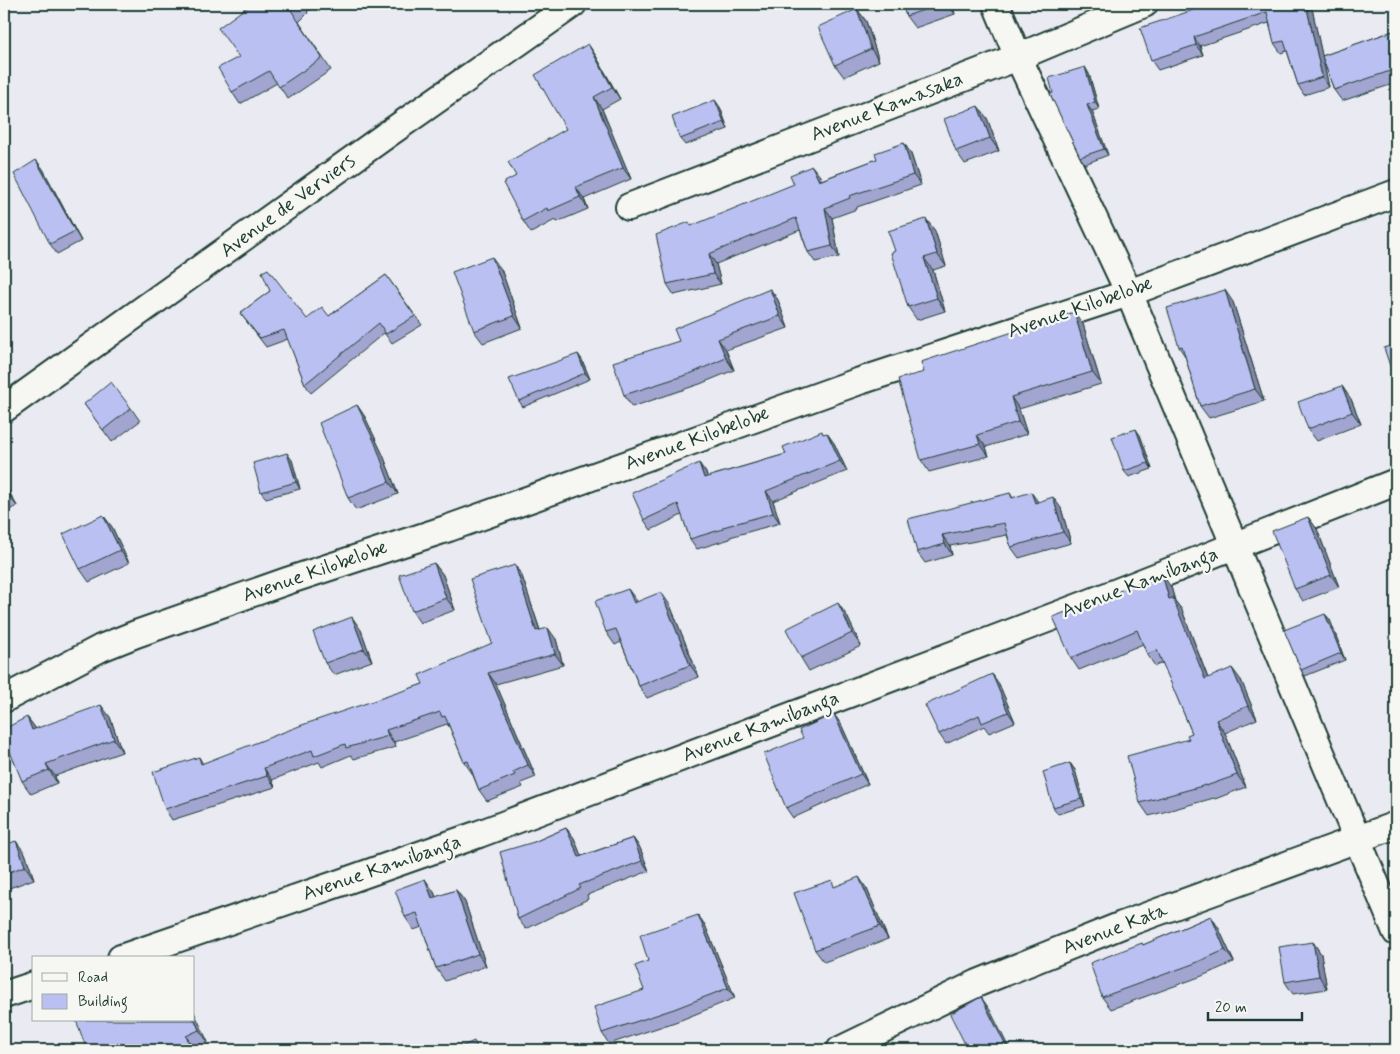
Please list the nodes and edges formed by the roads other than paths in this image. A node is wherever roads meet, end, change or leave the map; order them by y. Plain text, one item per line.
1 (573, 4) edge
2 (996, 4) edge
3 (1144, 4) edge
4 (1018, 57) junction
5 (1396, 193) edge
6 (629, 207) dead end
7 (1129, 293) junction
8 (4, 409) edge
9 (1396, 482) edge
10 (1234, 546) junction
11 (4, 699) edge
12 (1396, 825) edge
13 (1357, 840) junction
14 (1396, 932) edge
15 (127, 956) edge
16 (32, 987) edge
17 (4, 995) edge
18 (840, 1050) edge

1 - 8 street, Avenue de Verviers
2 - 4 street
3 - 4 street, Avenue Kamasaka
4 - 6 street, Avenue Kamasaka
4 - 7 street
5 - 7 street, Avenue Kilobelobe
7 - 10 street
7 - 11 street, Avenue Kilobelobe
9 - 10 street, Avenue Kamibanga
10 - 13 street
10 - 15 street, Avenue Kamibanga
12 - 13 street, Avenue Kata
13 - 14 street
13 - 18 street, Avenue Kata
16 - 17 street

